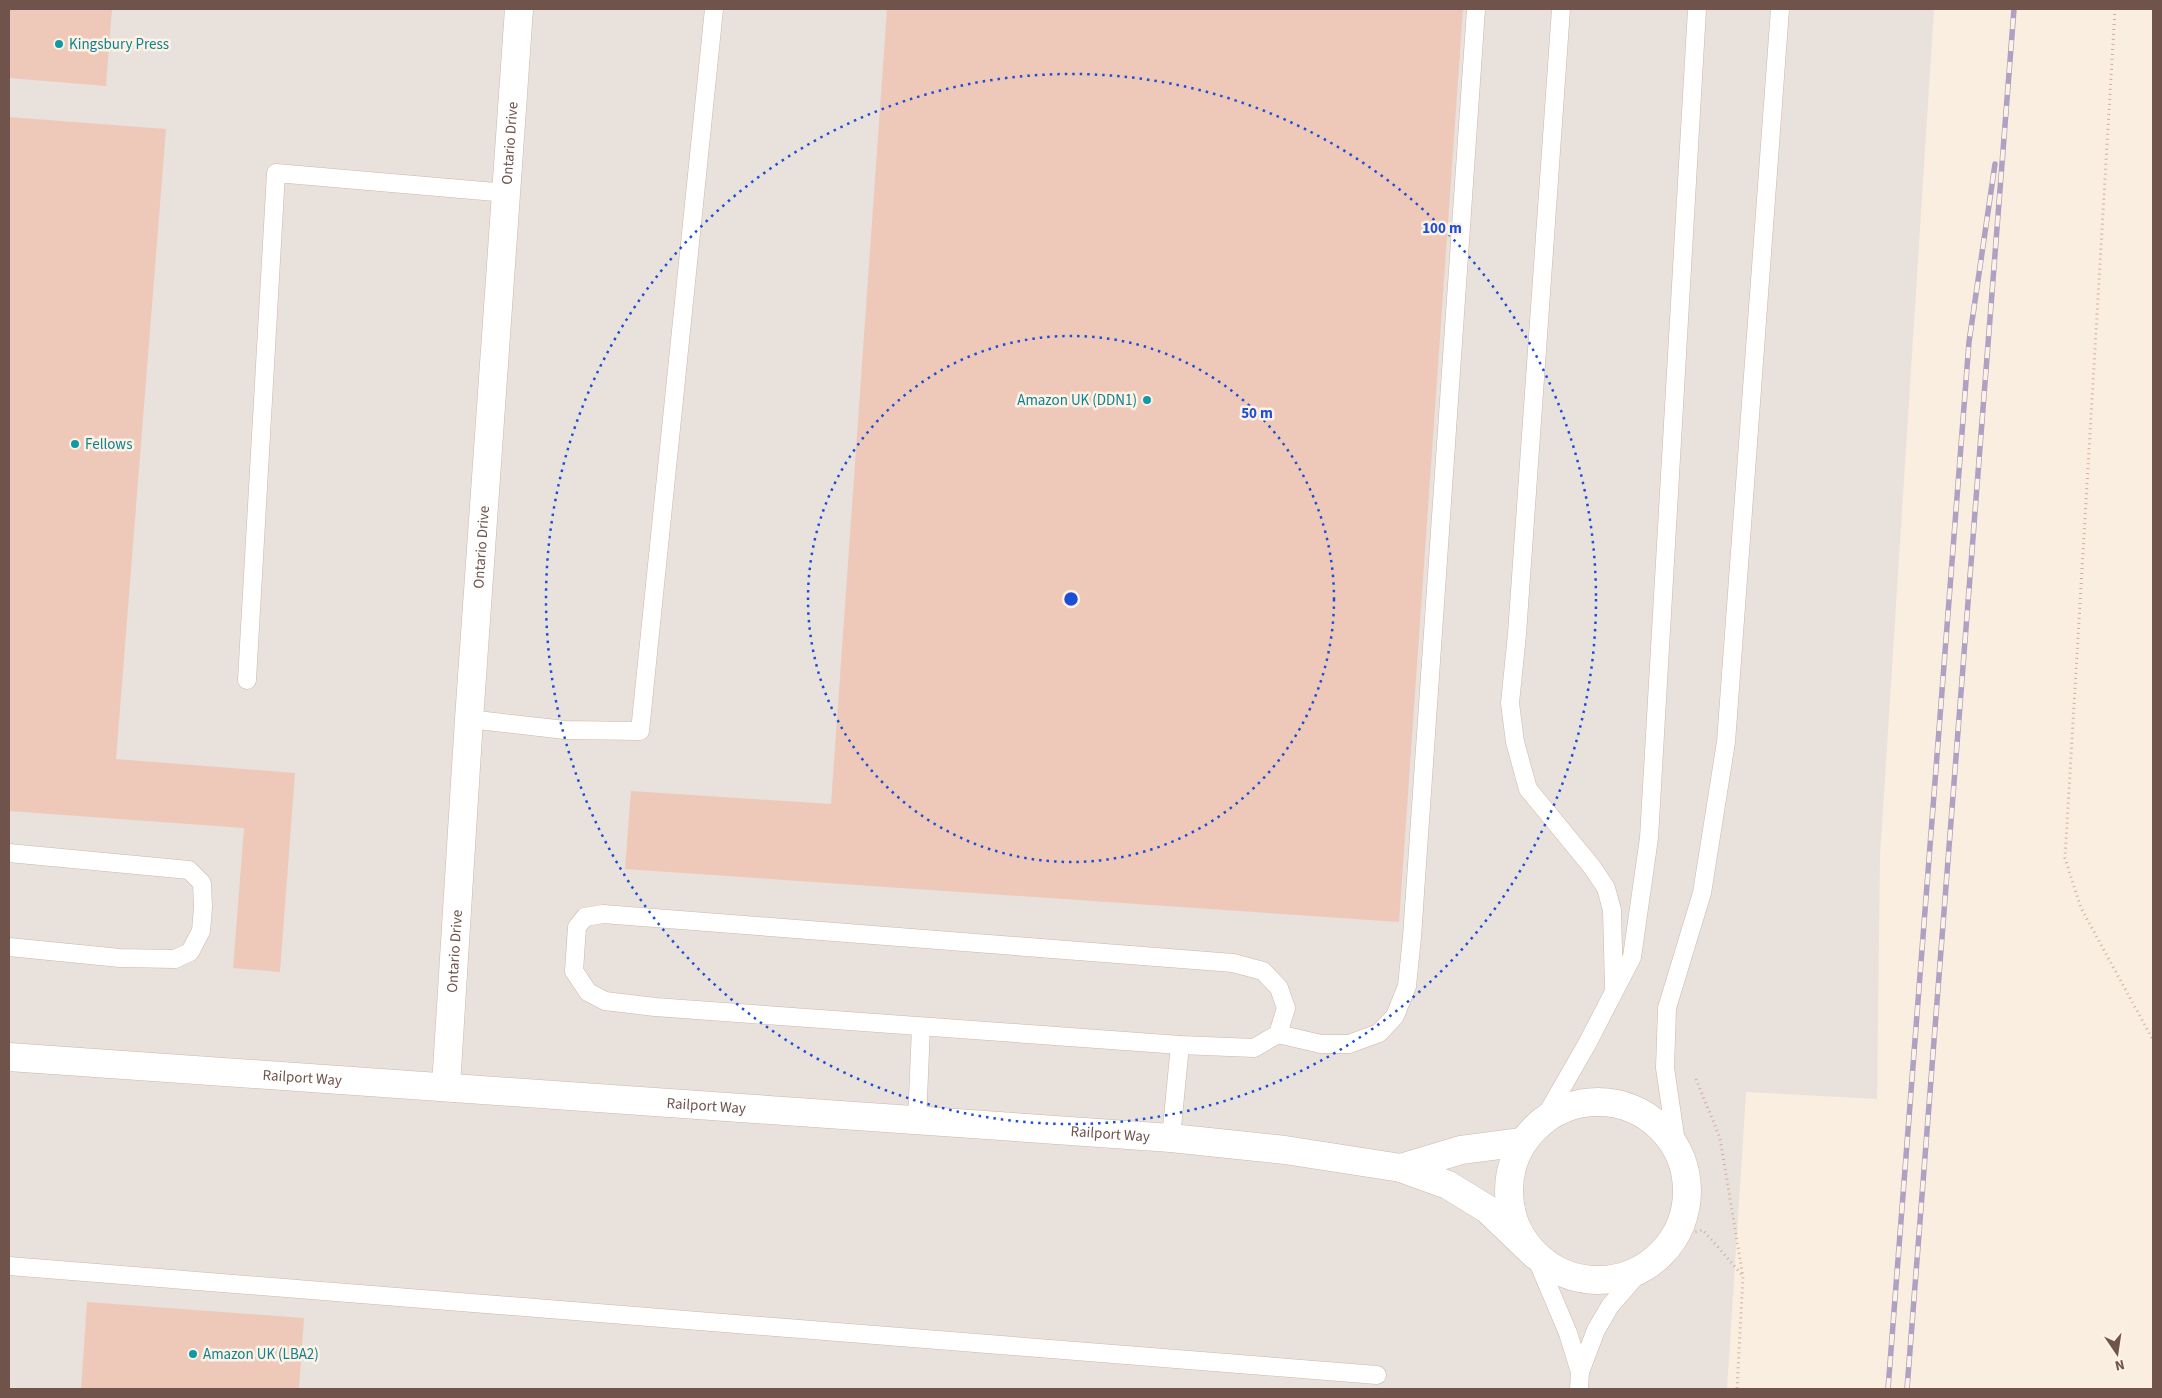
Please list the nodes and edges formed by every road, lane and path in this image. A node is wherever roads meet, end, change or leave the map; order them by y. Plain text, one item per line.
1 (519, 9) edge
2 (714, 9) edge
3 (1476, 9) edge
4 (1561, 9) edge
5 (1697, 9) edge
6 (1780, 9) edge
7 (2115, 9) edge
8 (507, 193) junction
9 (247, 680) dead end
10 (469, 719) junction
11 (9, 853) edge
12 (9, 947) edge
13 (1614, 992) junction
14 (921, 1027) junction
15 (1278, 1034) junction
16 (2153, 1040) edge
17 (1180, 1045) junction
18 (9, 1056) edge
19 (1695, 1077) dead end
20 (446, 1086) junction
21 (1544, 1119) junction
22 (917, 1122) junction
23 (1171, 1138) junction
24 (1522, 1142) junction
25 (1678, 1148) junction
26 (1401, 1168) junction
27 (1676, 1236) junction
28 (1535, 1255) junction
29 (9, 1266) edge
30 (1642, 1269) junction
31 (1743, 1277) junction
32 (1377, 1375) dead end
33 (1579, 1381) edge
34 (1737, 1389) edge

1 - 8 street, Ontario Drive
2 - 10 lane
3 - 15 lane
4 - 13 lane
5 - 13 lane
6 - 25 lane
7 - 16 path
8 - 9 lane
8 - 10 street, Ontario Drive
10 - 20 street, Ontario Drive
11 - 12 lane
13 - 21 lane
14 - 15 lane
14 - 17 lane
14 - 22 lane
15 - 17 lane
17 - 23 lane
18 - 20 street, Railport Way
19 - 31 path
20 - 22 street, Railport Way
21 - 24 street
21 - 25 street
22 - 23 street, Railport Way
23 - 26 street, Railport Way
24 - 26 street
24 - 28 street
25 - 27 street
26 - 28 street
27 - 30 street
27 - 31 path
28 - 30 street
28 - 33 lane
29 - 32 lane
30 - 33 lane
31 - 34 path

